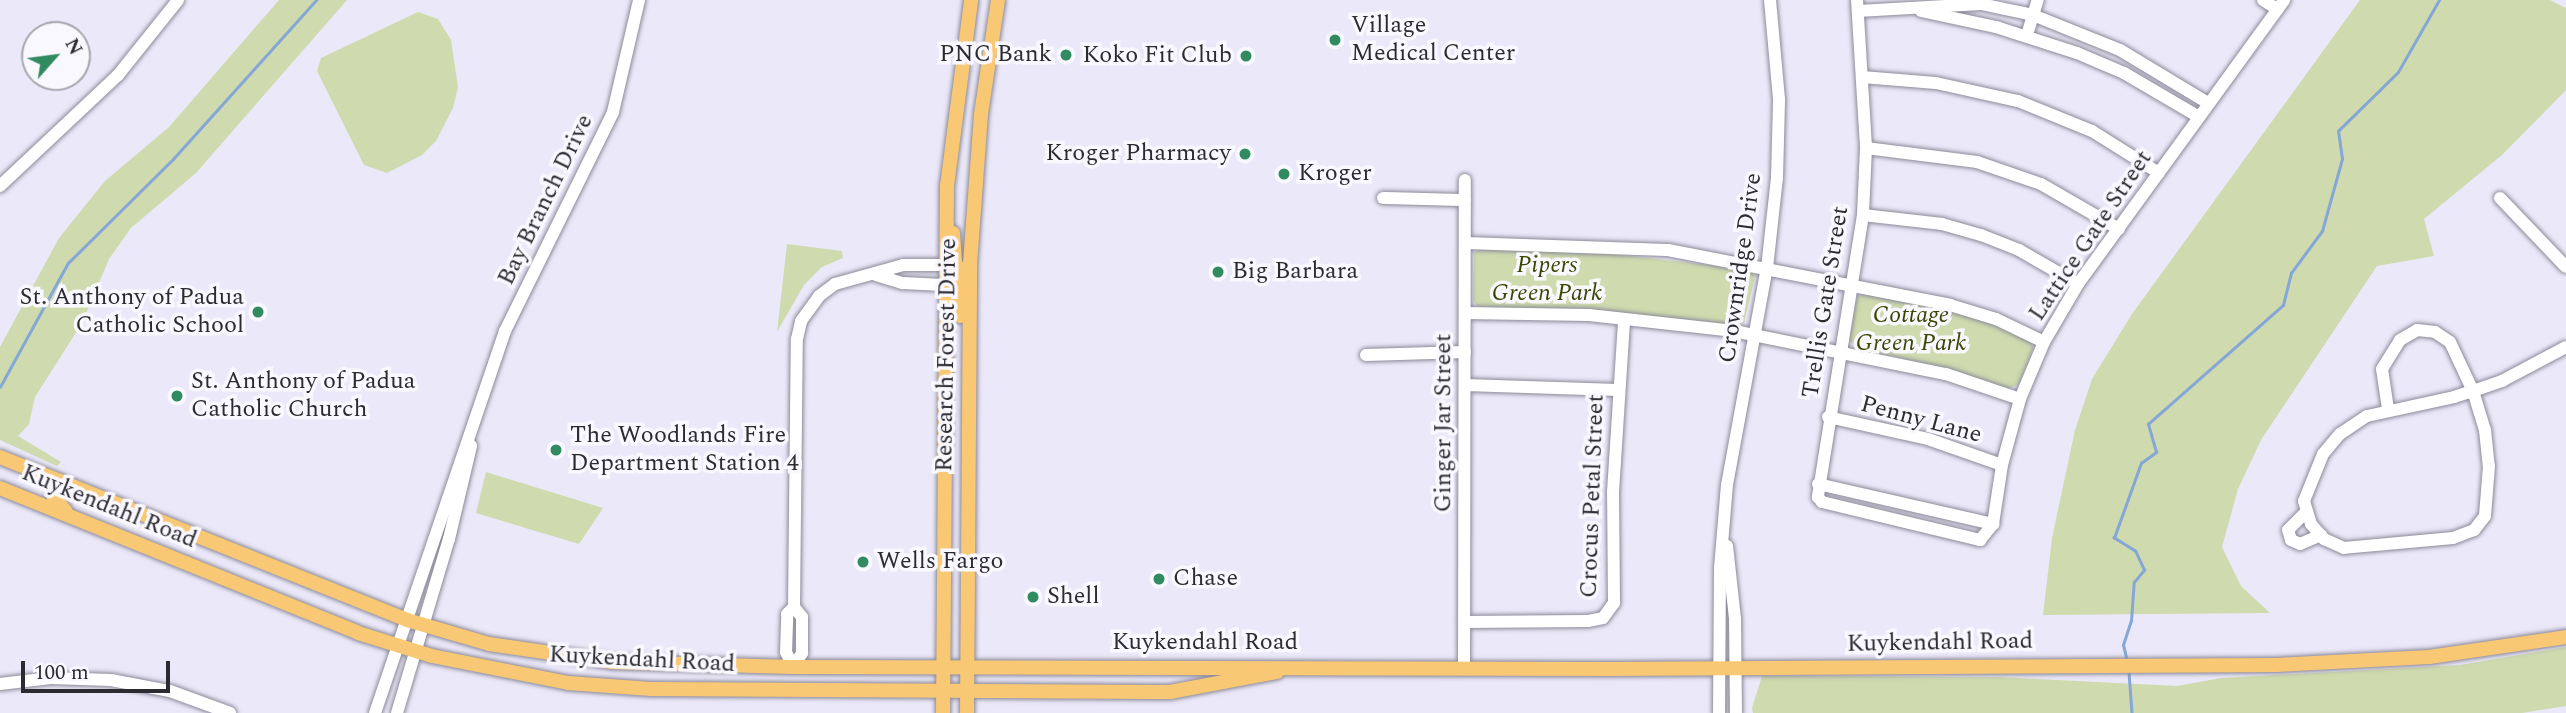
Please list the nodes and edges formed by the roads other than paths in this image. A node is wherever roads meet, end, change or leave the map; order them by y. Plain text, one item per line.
1 (178, 0) edge
2 (639, 0) edge
3 (971, 0) edge
4 (998, 0) edge
5 (1770, 0) edge
6 (2038, 0) edge
7 (2263, 0) edge
8 (2280, 5) edge
9 (1858, 6) edge
10 (1881, 6) edge
11 (1917, 10) junction
12 (2033, 15) junction
13 (2027, 35) junction
14 (1863, 77) junction
15 (2208, 103) junction
16 (2199, 117) junction
17 (1866, 148) junction
18 (2159, 173) junction
19 (1465, 180) dead end
20 (2, 181) edge
21 (1383, 198) dead end
22 (2500, 198) dead end
23 (1465, 200) junction
24 (946, 204) junction
25 (1863, 215) junction
26 (2119, 229) junction
27 (1465, 243) junction
28 (944, 265) junction
29 (2566, 267) edge
30 (1767, 268) junction
31 (875, 275) junction
32 (1855, 284) junction
33 (2078, 284) junction
34 (943, 285) junction
35 (970, 286) junction
36 (1465, 313) junction
37 (1625, 320) junction
38 (1754, 335) junction
39 (2044, 342) junction
40 (969, 344) junction
41 (2566, 347) edge
42 (1842, 351) junction
43 (1465, 352) junction
44 (1366, 355) dead end
45 (1465, 384) junction
46 (1618, 390) junction
47 (2473, 391) junction
48 (2020, 399) junction
49 (2388, 409) junction
50 (477, 415) junction
51 (1828, 417) junction
52 (0, 457) edge
53 (2002, 465) junction
54 (60, 481) junction
55 (1818, 484) junction
56 (0, 488) edge
57 (2306, 512) junction
58 (69, 514) junction
59 (1993, 524) junction
60 (2320, 535) junction
61 (1726, 541) junction
62 (241, 556) junction
63 (233, 582) junction
64 (407, 620) junction
65 (1464, 622) junction
66 (424, 625) junction
67 (2566, 637) edge
68 (399, 646) junction
69 (416, 651) junction
70 (942, 665) junction
71 (967, 666) junction
72 (1313, 666) junction
73 (1464, 666) junction
74 (793, 667) junction
75 (1719, 668) junction
76 (1735, 668) junction
77 (0, 684) edge
78 (943, 691) junction
79 (967, 691) junction
80 (230, 713) edge
81 (375, 713) edge
82 (397, 713) edge
83 (943, 713) edge
84 (967, 713) edge
85 (1719, 713) edge
86 (1735, 713) edge

1 - 20 street
2 - 50 street, Bay Branch Drive
3 - 24 main road, Research Forest Drive
4 - 35 main road, Research Forest Drive
5 - 30 street, Crownridge Drive
6 - 12 street
7 - 8 street
8 - 15 street, Lattice Gate Street
9 - 10 street
9 - 14 street, Trellis Gate Street
10 - 11 street
11 - 12 street
11 - 13 street
12 - 13 street
12 - 15 street
13 - 16 street
14 - 17 street, Trellis Gate Street
14 - 18 street
15 - 16 street, Lattice Gate Street
16 - 18 street, Lattice Gate Street
17 - 25 street, Trellis Gate Street
17 - 26 street
18 - 26 street, Lattice Gate Street
19 - 23 street, Ginger Jar Street
21 - 23 street
22 - 29 street
23 - 27 street, Ginger Jar Street
24 - 28 main road, Research Forest Drive
24 - 35 main road
25 - 32 street, Trellis Gate Street
25 - 33 street
26 - 33 street, Lattice Gate Street
27 - 30 street
27 - 36 street, Ginger Jar Street
28 - 31 street
28 - 34 main road, Research Forest Drive
28 - 40 main road
30 - 32 street
30 - 38 street, Crownridge Drive
31 - 34 street
31 - 74 street
32 - 39 street
32 - 42 street, Trellis Gate Street
33 - 39 street, Lattice Gate Street
34 - 70 main road, Research Forest Drive
35 - 40 main road, Research Forest Drive
36 - 37 street
36 - 43 street, Ginger Jar Street
37 - 38 street
37 - 46 street, Crocus Petal Street
38 - 42 street
38 - 61 street, Crownridge Drive
39 - 48 street, Lattice Gate Street
40 - 71 main road, Research Forest Drive
41 - 47 street
42 - 48 street
42 - 51 street, Trellis Gate Street
43 - 44 street
43 - 45 street, Ginger Jar Street
45 - 46 street
45 - 65 street, Ginger Jar Street
46 - 65 street, Crocus Petal Street
47 - 49 street
47 - 49 street
47 - 60 street
48 - 53 street, Lattice Gate Street
49 - 57 street
50 - 64 street, Bay Branch Drive
50 - 66 street, Bay Branch Drive
51 - 53 street, Penny Lane
51 - 55 street, Trellis Gate Street
52 - 54 main road, Kuykendahl Road
53 - 59 street, Lattice Gate Street
54 - 58 main road
54 - 62 main road, Kuykendahl Road
55 - 59 street
55 - 59 street
56 - 58 main road, Kuykendahl Road
57 - 60 street
57 - 60 street
58 - 63 main road, Kuykendahl Road
61 - 75 street, Crownridge Drive
61 - 76 street, Crownridge Drive
62 - 63 main road
62 - 64 main road, Kuykendahl Road
63 - 68 main road, Kuykendahl Road
64 - 66 main road, Kuykendahl Road
64 - 68 street, Bay Branch Drive
65 - 73 street, Ginger Jar Street
66 - 69 street, Bay Branch Drive
66 - 74 main road, Kuykendahl Road
67 - 76 main road, Kuykendahl Road
68 - 69 main road, Kuykendahl Road
68 - 81 street, Bay Branch Drive
69 - 78 main road, Kuykendahl Road
69 - 82 street, Bay Branch Drive
70 - 71 main road, Kuykendahl Road
70 - 74 main road, Kuykendahl Road
70 - 78 main road, Research Forest Drive
71 - 72 main road, Kuykendahl Road
71 - 79 main road, Research Forest Drive
72 - 73 main road, Kuykendahl Road
72 - 79 main road, Kuykendahl Road
73 - 75 main road, Kuykendahl Road
75 - 76 main road, Kuykendahl Road
75 - 85 street, Crownridge Drive
76 - 86 street, Crownridge Drive
77 - 80 street
78 - 79 main road, Kuykendahl Road
78 - 83 main road, Research Forest Drive
79 - 84 main road, Research Forest Drive

